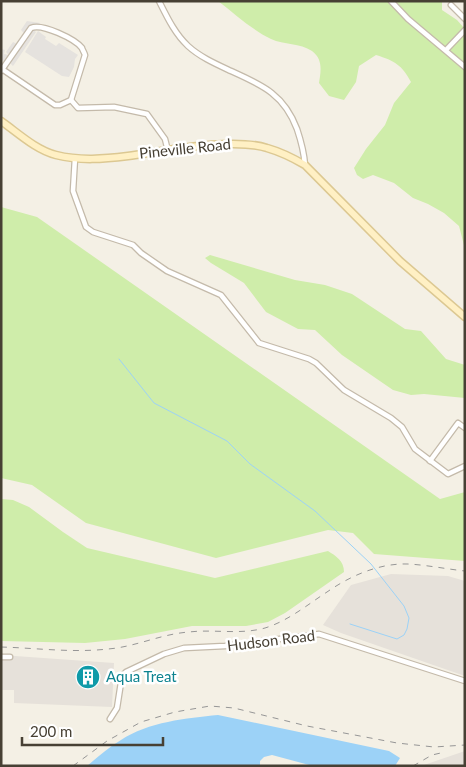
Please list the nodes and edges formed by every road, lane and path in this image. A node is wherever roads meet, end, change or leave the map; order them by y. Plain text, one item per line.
1 (159, 1) edge
2 (391, 1) edge
3 (451, 5) dead end
4 (465, 19) edge
5 (465, 30) edge
6 (446, 50) junction
7 (465, 67) edge
8 (2, 70) edge
9 (71, 100) junction
10 (1, 121) edge
11 (168, 151) junction
12 (75, 158) junction
13 (305, 165) junction
14 (465, 317) edge
15 (465, 428) edge
16 (430, 461) junction
17 (465, 466) edge
18 (1, 657) edge
19 (10, 657) dead end
20 (465, 681) edge
21 (110, 719) dead end

1 - 13 street
2 - 6 street
3 - 4 street
5 - 6 street
6 - 7 street
8 - 9 street
8 - 9 street
9 - 11 street
10 - 12 main road, Pineville Road
11 - 12 main road, Pineville Road
11 - 13 main road, Pineville Road
12 - 16 street
13 - 14 main road, Pineville Road
15 - 16 street
16 - 17 street
18 - 19 street
20 - 21 street, Hudson Road

